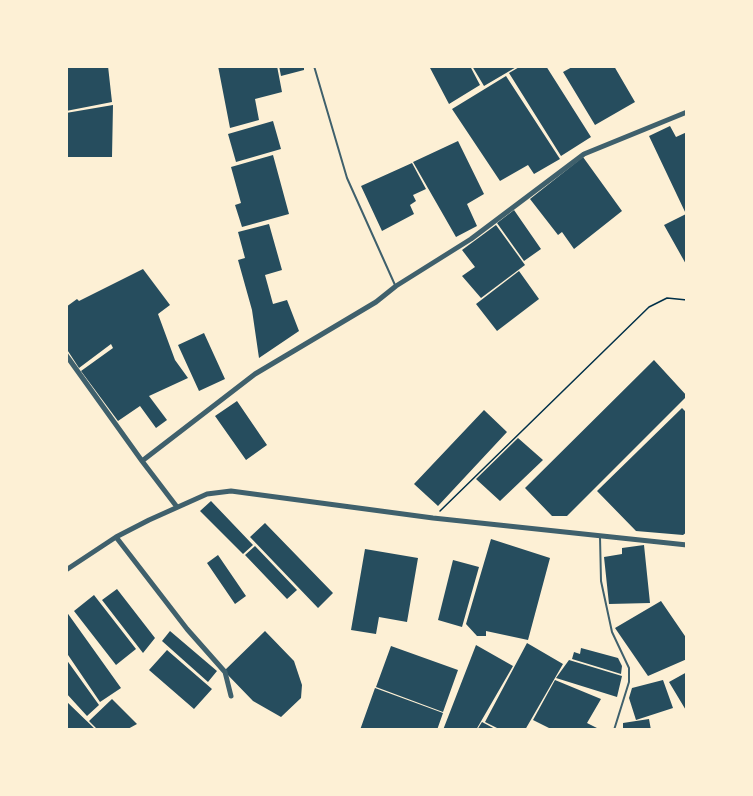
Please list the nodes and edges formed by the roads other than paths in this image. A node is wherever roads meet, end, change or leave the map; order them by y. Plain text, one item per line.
1 (314, 66) edge
2 (687, 112) edge
3 (396, 286) junction
4 (66, 355) edge
5 (142, 461) junction
6 (177, 507) junction
7 (600, 534) junction
8 (116, 537) junction
9 (687, 545) edge
10 (66, 570) edge
11 (231, 696) dead end
12 (614, 730) edge

1 - 3 lane
2 - 3 street
3 - 5 street
4 - 5 street
5 - 6 street
6 - 7 street
6 - 8 street
7 - 9 street
7 - 12 lane
8 - 10 street
8 - 11 street

